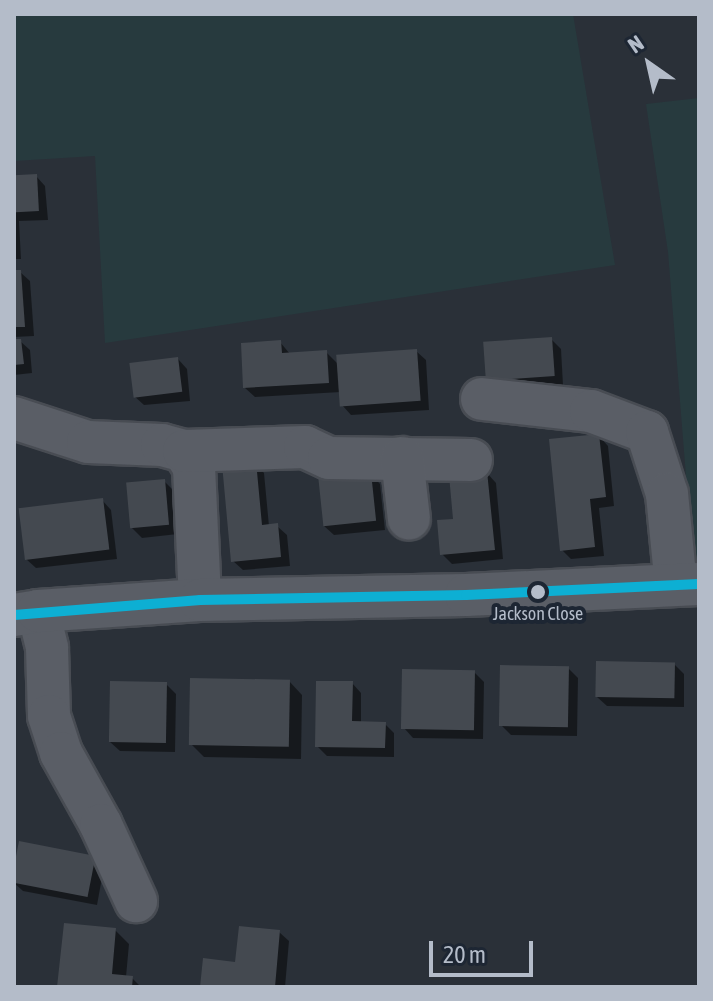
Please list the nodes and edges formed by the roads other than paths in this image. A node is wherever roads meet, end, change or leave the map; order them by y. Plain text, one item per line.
1 (482, 399) dead end
2 (14, 418) edge
3 (184, 451) junction
4 (402, 458) junction
5 (471, 460) dead end
6 (409, 519) dead end
7 (687, 584) edge
8 (200, 600) junction
9 (26, 613) edge
10 (136, 901) dead end

1 - 7 street
2 - 3 street
3 - 4 street
3 - 8 street
4 - 5 street
4 - 6 street
7 - 8 street
8 - 9 street
9 - 10 street

